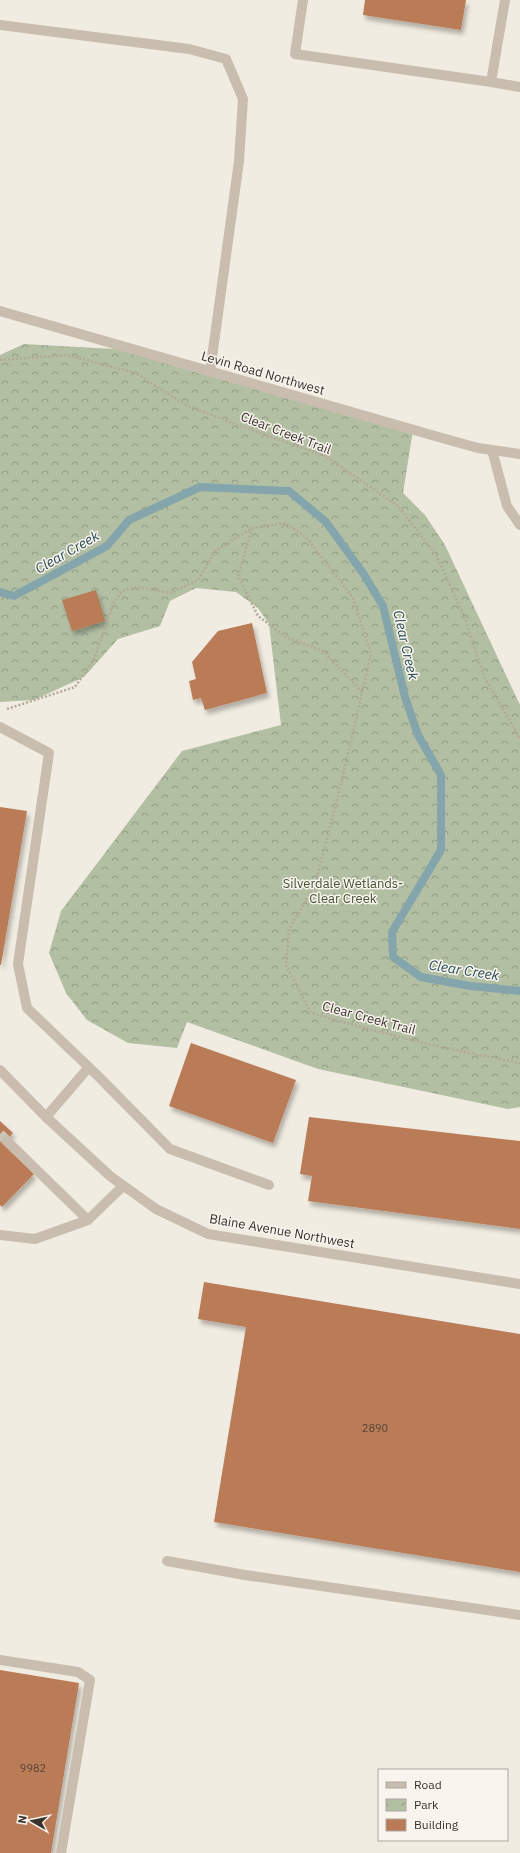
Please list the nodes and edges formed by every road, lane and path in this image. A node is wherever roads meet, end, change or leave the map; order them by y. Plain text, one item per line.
1 (303, 0) edge
2 (505, 0) edge
3 (0, 25) edge
4 (491, 82) junction
5 (520, 87) edge
6 (0, 311) edge
7 (0, 360) edge
8 (210, 372) junction
9 (492, 450) junction
10 (520, 454) edge
11 (520, 525) edge
12 (252, 528) junction
13 (363, 693) junction
14 (5, 710) dead end
15 (0, 727) edge
16 (520, 738) edge
17 (520, 1063) edge
18 (89, 1067) junction
19 (0, 1070) edge
20 (46, 1117) junction
21 (6, 1140) tunnel mouth
22 (269, 1185) dead end
23 (123, 1186) junction
24 (88, 1220) junction
25 (0, 1235) edge
26 (520, 1284) edge
27 (168, 1561) dead end
28 (520, 1615) edge
29 (0, 1660) edge
30 (61, 1853) edge

1 - 4 street
2 - 4 street
3 - 8 street
4 - 5 street
6 - 8 street, Levin Road Northwest
7 - 16 path, Clear Creek Trail
8 - 9 street, Levin Road Northwest
9 - 10 street, Levin Road Northwest
9 - 11 street
12 - 13 path
12 - 13 path, Clear Creek Trail
12 - 14 path, Clear Creek Trail
13 - 17 path, Clear Creek Trail
15 - 18 street
18 - 20 street
18 - 22 street
19 - 20 street, Blaine Avenue Northwest
20 - 23 street, Blaine Avenue Northwest
21 - 24 street
23 - 24 street
23 - 26 street, Blaine Avenue Northwest
24 - 25 street
27 - 28 street
29 - 30 street

